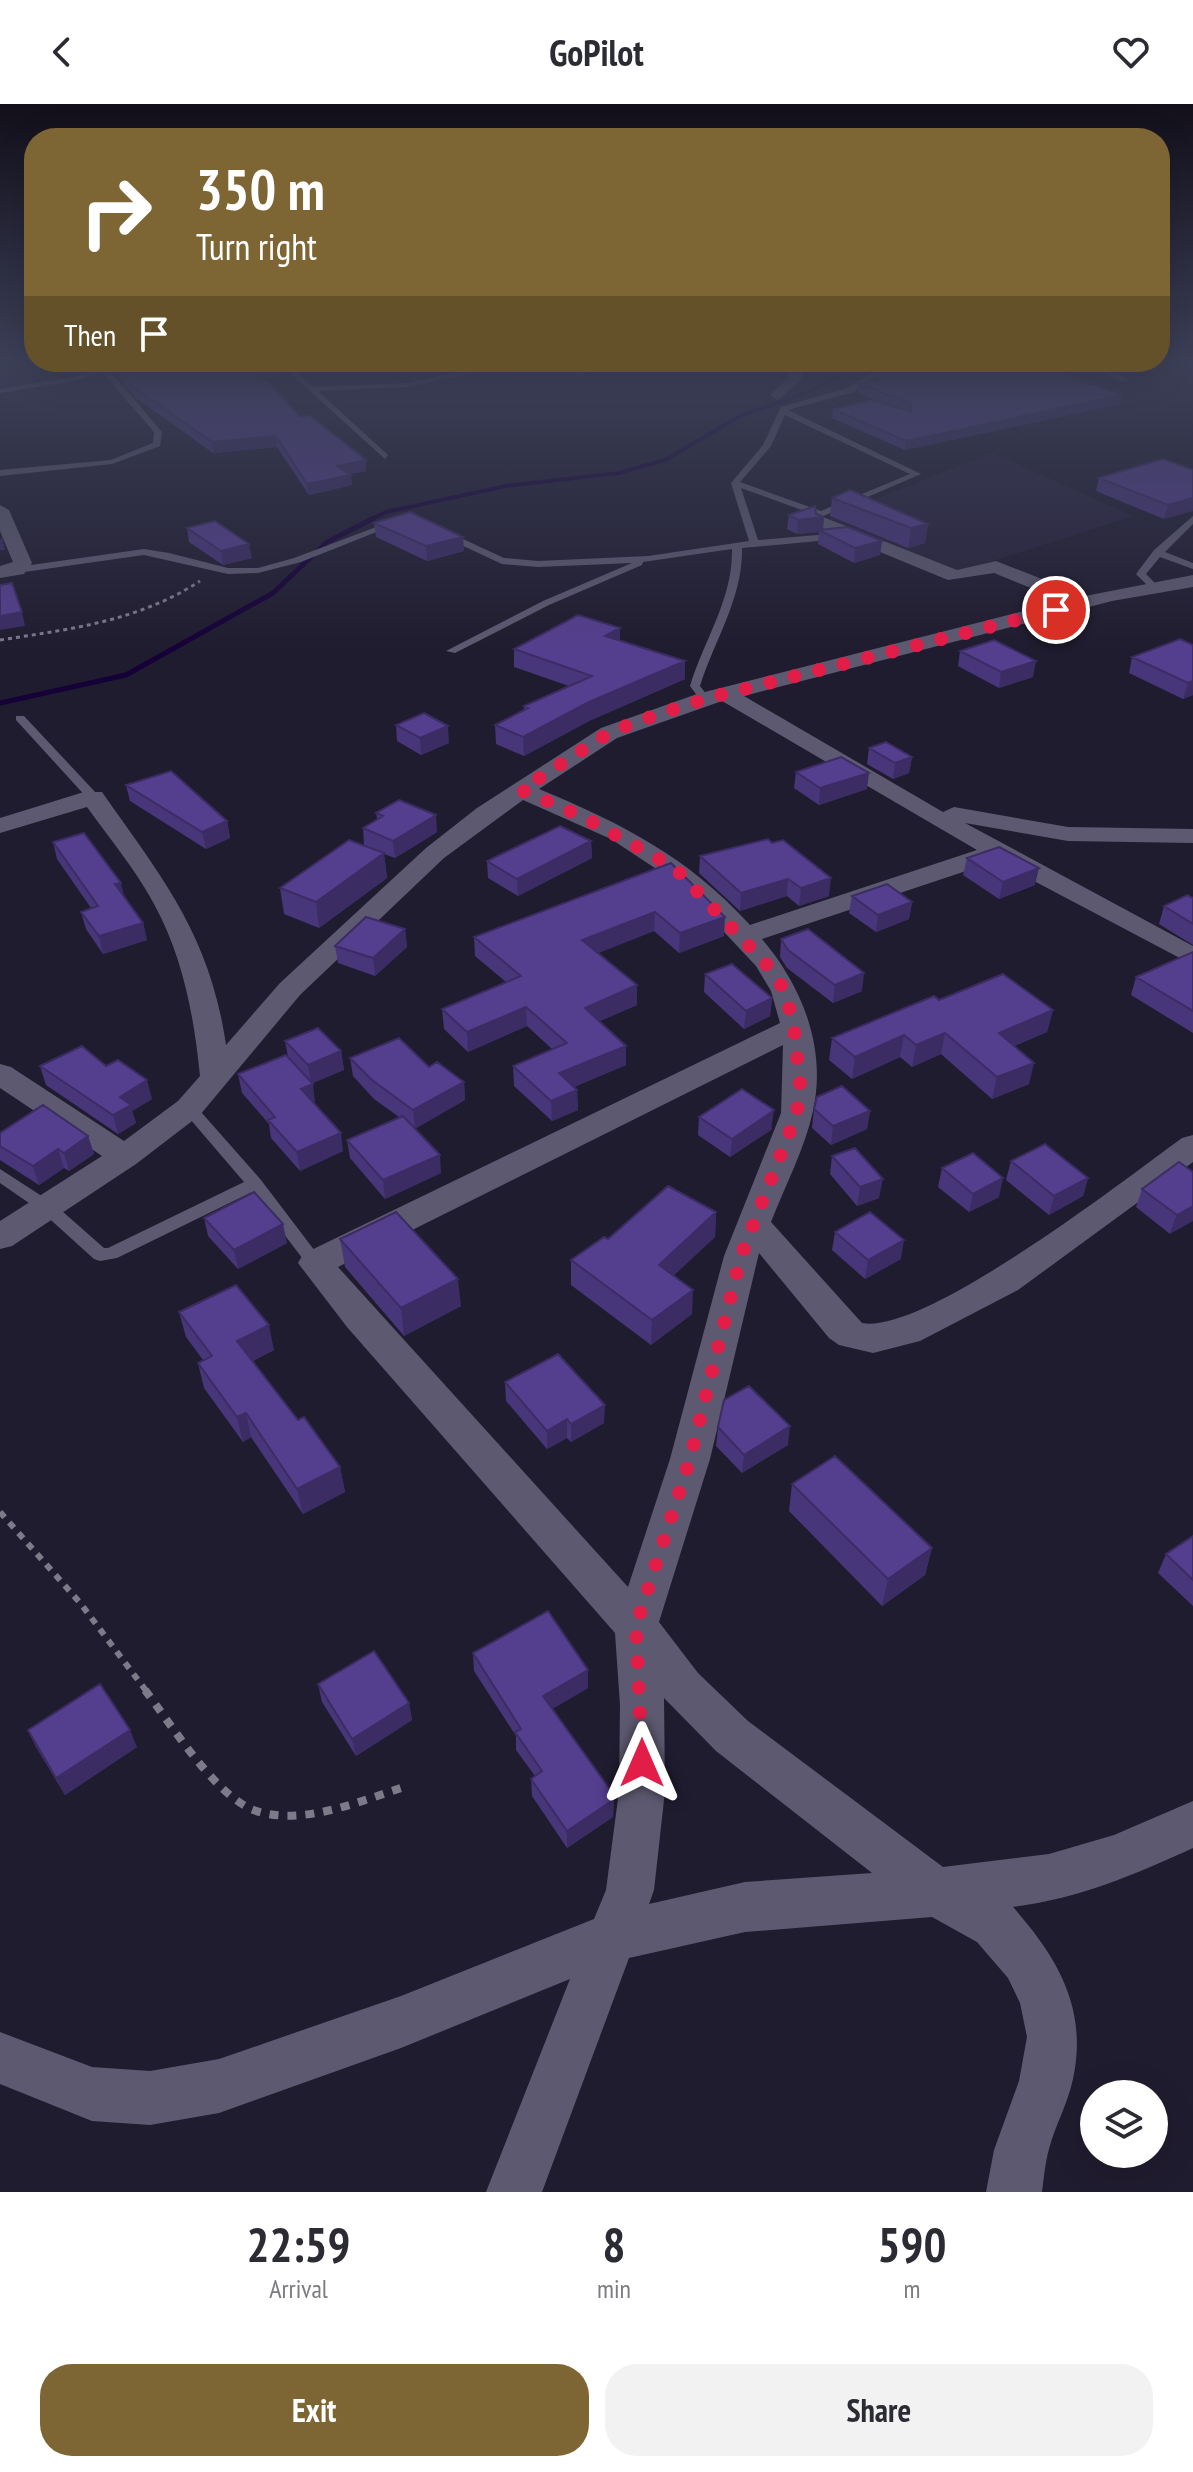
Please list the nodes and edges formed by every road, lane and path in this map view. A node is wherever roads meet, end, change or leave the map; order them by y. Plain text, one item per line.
1 (126, 456) edge
2 (758, 456) edge
3 (886, 456) edge
4 (0, 473) edge
5 (735, 483) junction
6 (0, 510) edge
7 (822, 518) junction
8 (1193, 519) edge
9 (405, 521) edge
10 (438, 530) edge
11 (853, 535) junction
12 (754, 543) junction
13 (737, 547) junction
14 (1157, 552) junction
15 (648, 559) junction
16 (1193, 566) edge
17 (212, 569) junction
18 (8, 571) edge
19 (1193, 581) edge
20 (1153, 586) junction
21 (1085, 603) junction
22 (0, 640) edge
23 (451, 651) dead end
24 (715, 696) junction
25 (20, 718) dead end
26 (521, 790) junction
27 (93, 797) junction
28 (915, 806) junction
29 (0, 826) edge
30 (1193, 836) edge
31 (1000, 851) junction
32 (743, 936) junction
33 (1193, 957) edge
34 (794, 1028) junction
35 (0, 1074) edge
36 (215, 1079) junction
37 (189, 1108) junction
38 (1193, 1146) edge
39 (125, 1156) junction
40 (0, 1175) edge
41 (255, 1184) junction
42 (48, 1208) junction
43 (754, 1224) junction
44 (0, 1237) edge
45 (315, 1263) junction
46 (0, 1512) edge
47 (636, 1626) junction
48 (401, 1788) dead end
49 (1193, 1824) edge
50 (936, 1892) junction
51 (615, 1936) junction
52 (0, 2058) edge
53 (514, 2192) edge
54 (1014, 2192) edge

1 - 4 lane
2 - 5 lane
3 - 7 lane
5 - 7 lane
5 - 12 lane
6 - 18 street
7 - 11 street
8 - 14 lane
9 - 17 lane
10 - 15 lane
11 - 12 lane
11 - 21 street
12 - 13 lane
13 - 15 lane
13 - 24 lane
14 - 16 lane
14 - 20 lane
15 - 23 lane
17 - 18 lane
17 - 22 path
19 - 20 street
20 - 21 street
21 - 24 street
24 - 26 street
24 - 28 street
25 - 27 lane
26 - 32 street
26 - 36 street
27 - 29 street
27 - 36 street
28 - 30 street
28 - 31 street
31 - 32 street
31 - 33 street
32 - 34 street
34 - 43 street
34 - 45 street
35 - 39 street
36 - 37 street
37 - 39 street
37 - 41 lane
38 - 43 street
39 - 42 street
40 - 42 lane
41 - 42 lane
41 - 45 lane
42 - 44 street
43 - 47 street
45 - 47 street
46 - 48 path
47 - 50 street
47 - 51 street
49 - 50 street
50 - 51 street
50 - 54 street
51 - 52 street
51 - 53 street

